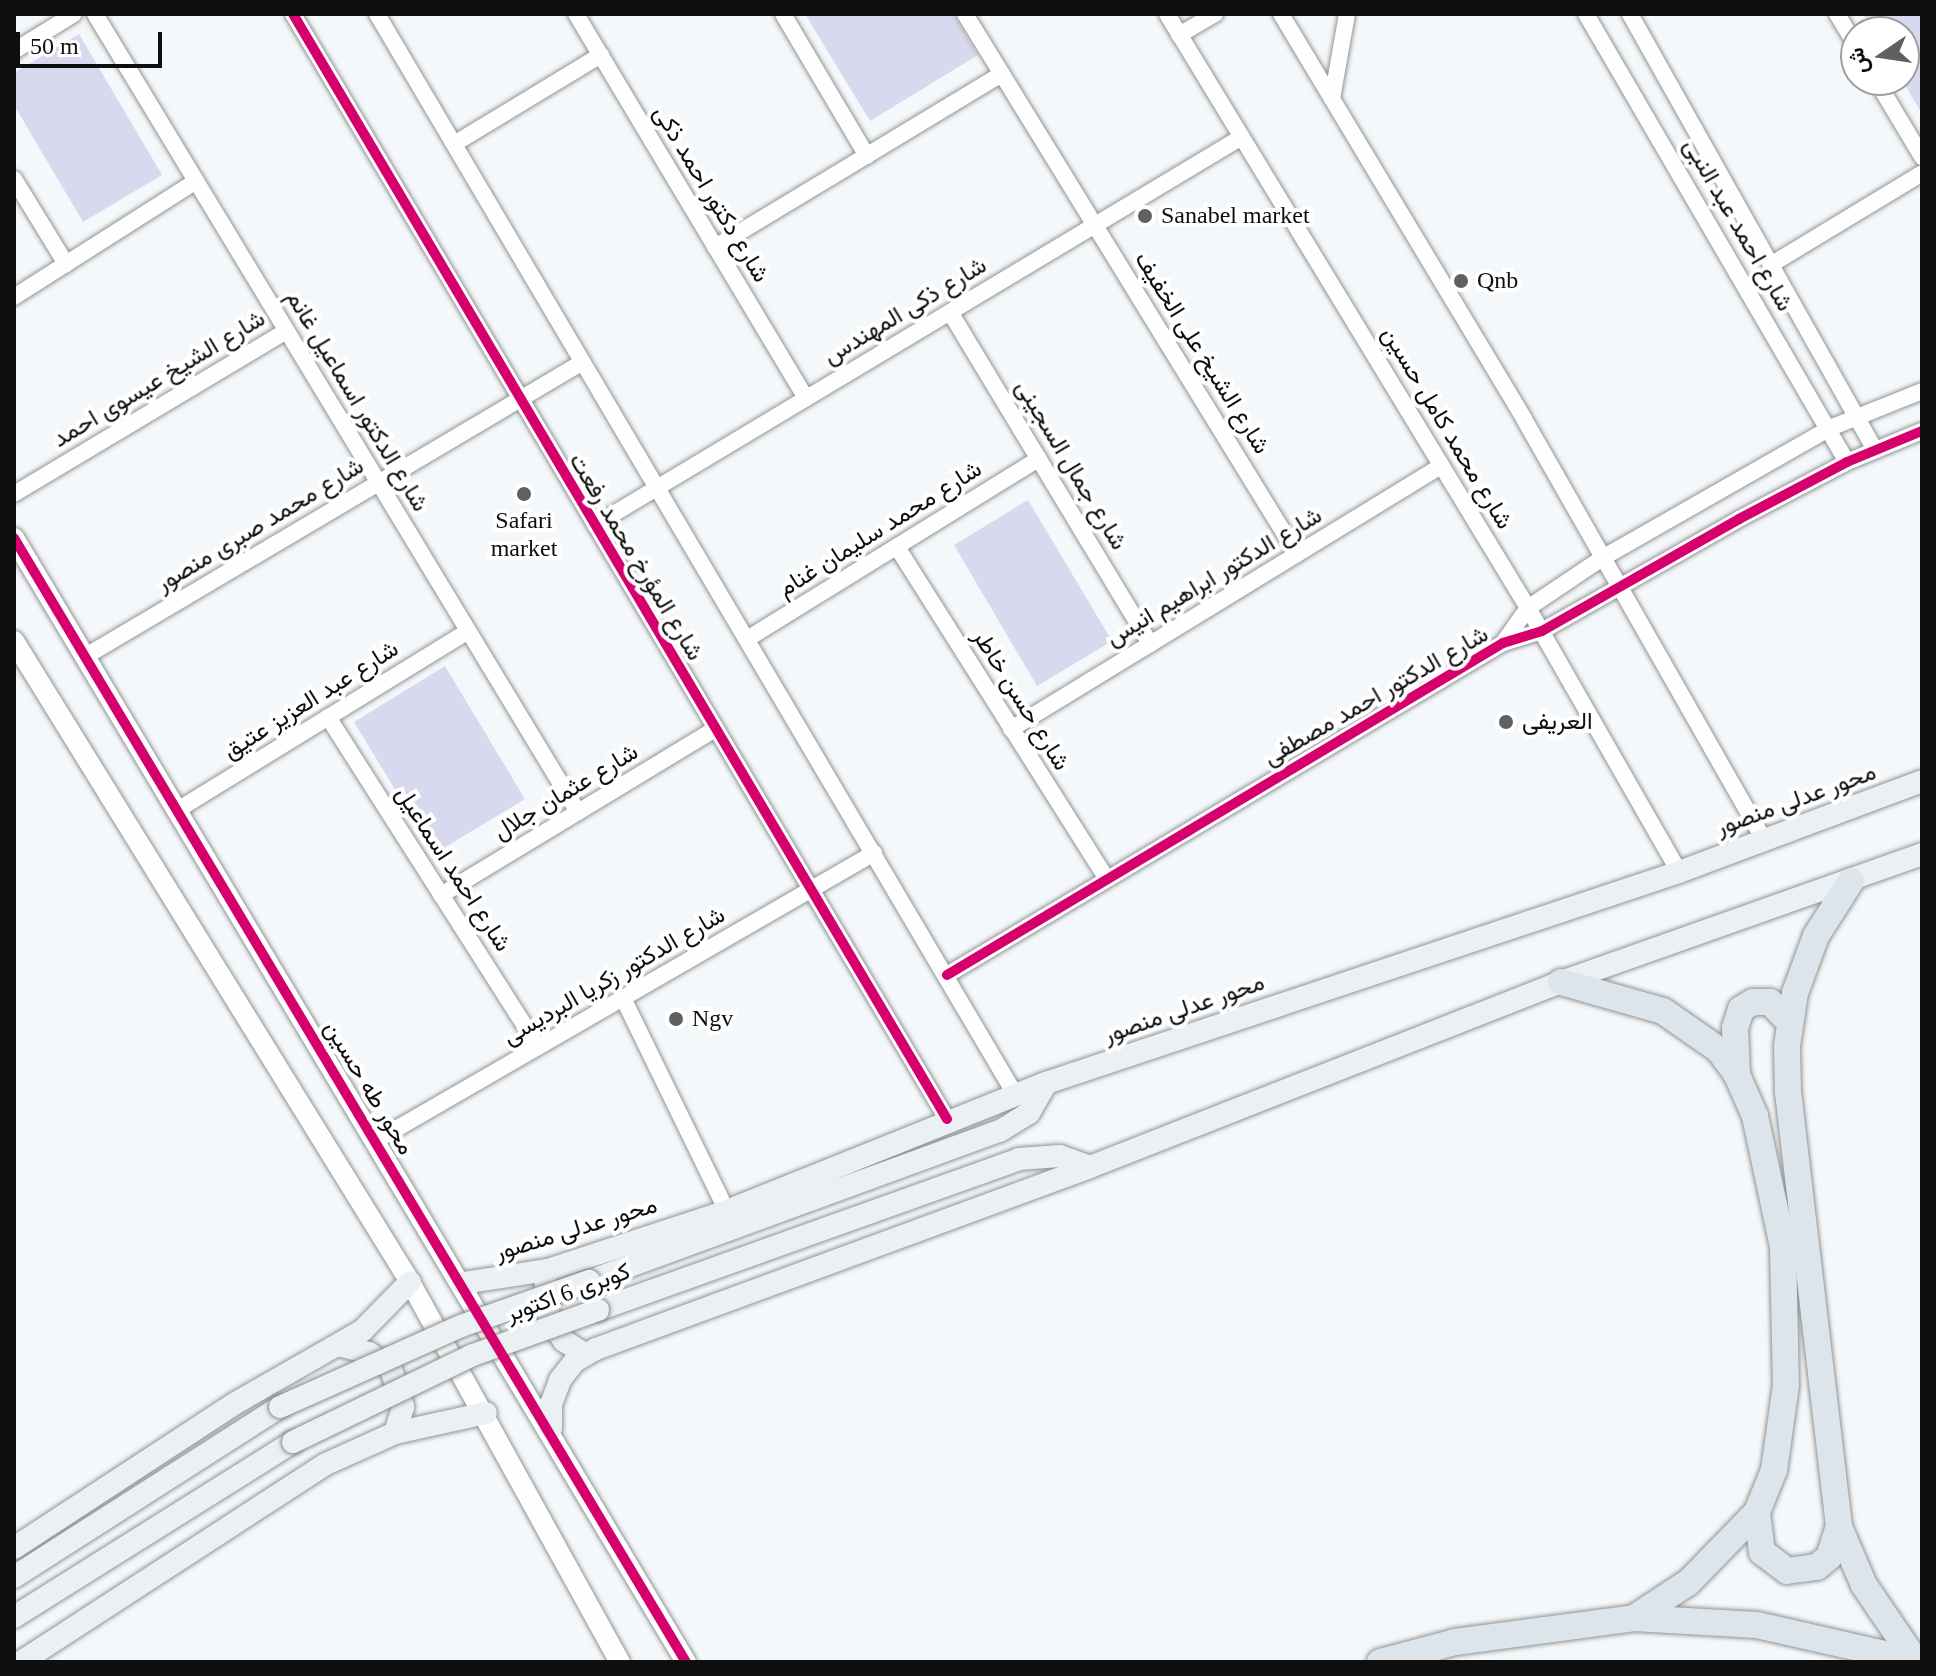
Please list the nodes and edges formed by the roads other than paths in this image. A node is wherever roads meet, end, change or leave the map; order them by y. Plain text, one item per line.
1 (74, 14) edge
2 (95, 14) edge
3 (293, 14) edge
4 (377, 14) edge
5 (576, 14) edge
6 (783, 14) edge
7 (965, 14) edge
8 (1215, 14) edge
9 (1281, 14) edge
10 (1347, 14) edge
11 (1586, 14) edge
12 (1630, 14) edge
13 (1168, 15) edge
14 (1179, 35) junction
15 (14, 51) edge
16 (601, 55) junction
17 (1002, 74) junction
18 (1886, 96) edge
19 (1332, 99) junction
20 (1240, 138) junction
21 (454, 144) junction
22 (867, 156) junction
23 (1922, 157) edge
24 (1922, 173) edge
25 (14, 179) edge
26 (196, 181) junction
27 (1095, 225) junction
28 (715, 247) junction
29 (66, 264) junction
30 (1772, 264) junction
31 (14, 297) edge
32 (950, 312) junction
33 (286, 331) junction
34 (583, 362) junction
35 (1922, 391) edge
36 (806, 398) junction
37 (520, 400) junction
38 (1856, 415) junction
39 (1830, 428) junction
40 (1922, 431) edge
41 (1875, 450) junction
42 (1039, 459) junction
43 (1847, 462) junction
44 (1441, 466) junction
45 (379, 483) junction
46 (657, 487) junction
47 (14, 494) edge
48 (595, 525) junction
49 (14, 538) edge
50 (897, 547) junction
51 (1297, 554) junction
52 (1604, 557) junction
53 (1622, 587) junction
54 (1528, 608) junction
55 (468, 631) junction
56 (1542, 631) junction
57 (747, 639) junction
58 (14, 641) edge
59 (1503, 643) junction
60 (1150, 644) junction
61 (86, 656) junction
62 (328, 717) junction
63 (715, 729) junction
64 (1011, 729) junction
65 (1922, 781) edge
66 (179, 809) junction
67 (578, 812) junction
68 (1764, 839) junction
69 (874, 853) junction
70 (1922, 854) edge
71 (1679, 872) junction
72 (1106, 878) junction
73 (1851, 881) junction
74 (810, 890) junction
75 (441, 895) junction
76 (947, 975) junction
77 (1561, 982) junction
78 (623, 998) junction
79 (1790, 1023) junction
80 (538, 1047) junction
81 (1737, 1075) junction
82 (1046, 1083) junction
83 (1015, 1094) junction
84 (947, 1119) junction
85 (377, 1140) junction
86 (1090, 1167) junction
87 (727, 1211) junction
88 (548, 1270) junction
89 (410, 1282) junction
90 (463, 1283) junction
91 (339, 1345) junction
92 (585, 1354) junction
93 (486, 1413) junction
94 (551, 1428) junction
95 (395, 1433) junction
96 (1757, 1512) junction
97 (1839, 1527) junction
98 (14, 1548) edge
99 (14, 1577) edge
100 (14, 1617) edge
101 (1634, 1618) junction
102 (1917, 1661) edge
103 (21, 1662) edge
104 (620, 1662) edge
105 (686, 1662) edge
106 (1380, 1662) edge

1 - 15 street
2 - 26 street, شارع الدكتور اسماعيل غانم
3 - 37 street, شارع المؤرخ محمد رفعت
4 - 21 street
5 - 16 street, شارع دكتور احمد ذكى
6 - 22 street
7 - 17 street, شارع الشيخ على الخفيف
8 - 14 street
9 - 19 street
10 - 19 street
11 - 39 street, شارع احمد عبد النبى
12 - 30 street, شارع احمد عبد النبى
13 - 14 street, شارع محمد كامل حسين
14 - 20 street, شارع محمد كامل حسين
16 - 21 street
16 - 28 street, شارع دكتور احمد ذكى
17 - 22 street
17 - 27 street, شارع الشيخ على الخفيف
18 - 23 street
19 - 52 street
20 - 27 street, شارع ذكى المهندس
20 - 44 street, شارع محمد كامل حسين
21 - 34 street
22 - 28 street
24 - 30 street
25 - 29 street
26 - 29 street
26 - 33 street, شارع الدكتور اسماعيل غانم
27 - 32 street, شارع ذكى المهندس
27 - 51 street, شارع الشيخ على الخفيف
28 - 36 street, شارع دكتور احمد ذكى
29 - 31 street
30 - 38 street, شارع احمد عبد النبى
32 - 36 street, شارع ذكى المهندس
32 - 42 street, شارع جمال السجينى
33 - 45 street, شارع الدكتور اسماعيل غانم
33 - 47 street, شارع الشيخ عيسوى احمد
34 - 37 street, شارع محمد صبرى منصور
34 - 46 street
35 - 38 street, شارع الدكتور احمد مصطفى
36 - 46 street, شارع ذكى المهندس
37 - 45 street, شارع محمد صبرى منصور
37 - 48 street, شارع المؤرخ محمد رفعت
38 - 39 street, شارع الدكتور احمد مصطفى
38 - 41 street, شارع احمد عبد النبى
39 - 43 street, شارع احمد عبد النبى
39 - 52 street, شارع الدكتور احمد مصطفى
40 - 41 street, شارع الدكتور احمد مصطفى
41 - 43 street, شارع الدكتور احمد مصطفى
42 - 50 street, شارع محمد سليمان غنام
42 - 60 street, شارع جمال السجينى
43 - 53 street, شارع الدكتور احمد مصطفى
44 - 51 street, شارع الدكتور ابراهيم انيس
44 - 54 street, شارع محمد كامل حسين
45 - 55 street, شارع الدكتور اسماعيل غانم
45 - 61 street, شارع محمد صبرى منصور
46 - 48 street, شارع ذكى المهندس
46 - 57 street
48 - 63 street, شارع المؤرخ محمد رفعت
49 - 61 street, محور طه حسين
50 - 57 street, شارع محمد سليمان غنام
50 - 64 street, شارع حسن خاطر
51 - 60 street, شارع الدكتور ابراهيم انيس
52 - 53 street
52 - 54 street, شارع الدكتور احمد مصطفى
53 - 56 street, شارع الدكتور احمد مصطفى
53 - 68 street
54 - 56 street, شارع محمد كامل حسين
54 - 59 street, شارع الدكتور احمد مصطفى
55 - 62 street, شارع عبد العزيز عتيق
55 - 67 street, شارع الدكتور اسماعيل غانم
56 - 59 street, شارع الدكتور احمد مصطفى
56 - 71 street, شارع محمد كامل حسين
57 - 69 street
58 - 89 street
59 - 72 street, شارع الدكتور احمد مصطفى
60 - 64 street, شارع الدكتور ابراهيم انيس
61 - 66 street, محور طه حسين
62 - 66 street, شارع عبد العزيز عتيق
62 - 75 street, شارع احمد اسماعيل
63 - 67 street, شارع عثمان جلال
63 - 74 street, شارع المؤرخ محمد رفعت
64 - 72 street, شارع حسن خاطر
65 - 68 main road, محور عدلى منصور
66 - 85 street, محور طه حسين
67 - 75 street, شارع عثمان جلال
68 - 71 main road, محور عدلى منصور
69 - 74 street, شارع الدكتور زكريا البرديسى
69 - 76 street
70 - 73 main road
71 - 82 main road, محور عدلى منصور
72 - 76 street, شارع الدكتور احمد مصطفى
73 - 77 main road
73 - 79 main road
74 - 78 street, شارع الدكتور زكريا البرديسى
74 - 84 street, شارع المؤرخ محمد رفعت
75 - 80 street, شارع احمد اسماعيل
76 - 83 street
77 - 81 main road
77 - 86 main road
78 - 80 street, شارع الدكتور زكريا البرديسى
78 - 87 street
79 - 81 main road
79 - 97 main road
80 - 85 street, شارع الدكتور زكريا البرديسى
81 - 96 main road
82 - 83 main road, محور عدلى منصور
82 - 99 main road, كوبرى 6 اكتوبر, bridge
83 - 84 main road, محور عدلى منصور
84 - 87 main road, محور عدلى منصور
85 - 90 street, محور طه حسين
86 - 92 main road
86 - 100 main road, كوبرى 6 اكتوبر, bridge
87 - 88 main road, محور عدلى منصور
88 - 90 main road, محور عدلى منصور
88 - 92 main road
89 - 91 main road
89 - 93 street
90 - 94 street, محور طه حسين
91 - 95 main road
91 - 98 main road
92 - 94 main road
93 - 95 main road
93 - 104 street
94 - 105 street, محور طه حسين
95 - 103 main road
96 - 97 main road
96 - 101 main road
97 - 102 main road
101 - 102 main road
101 - 106 main road

